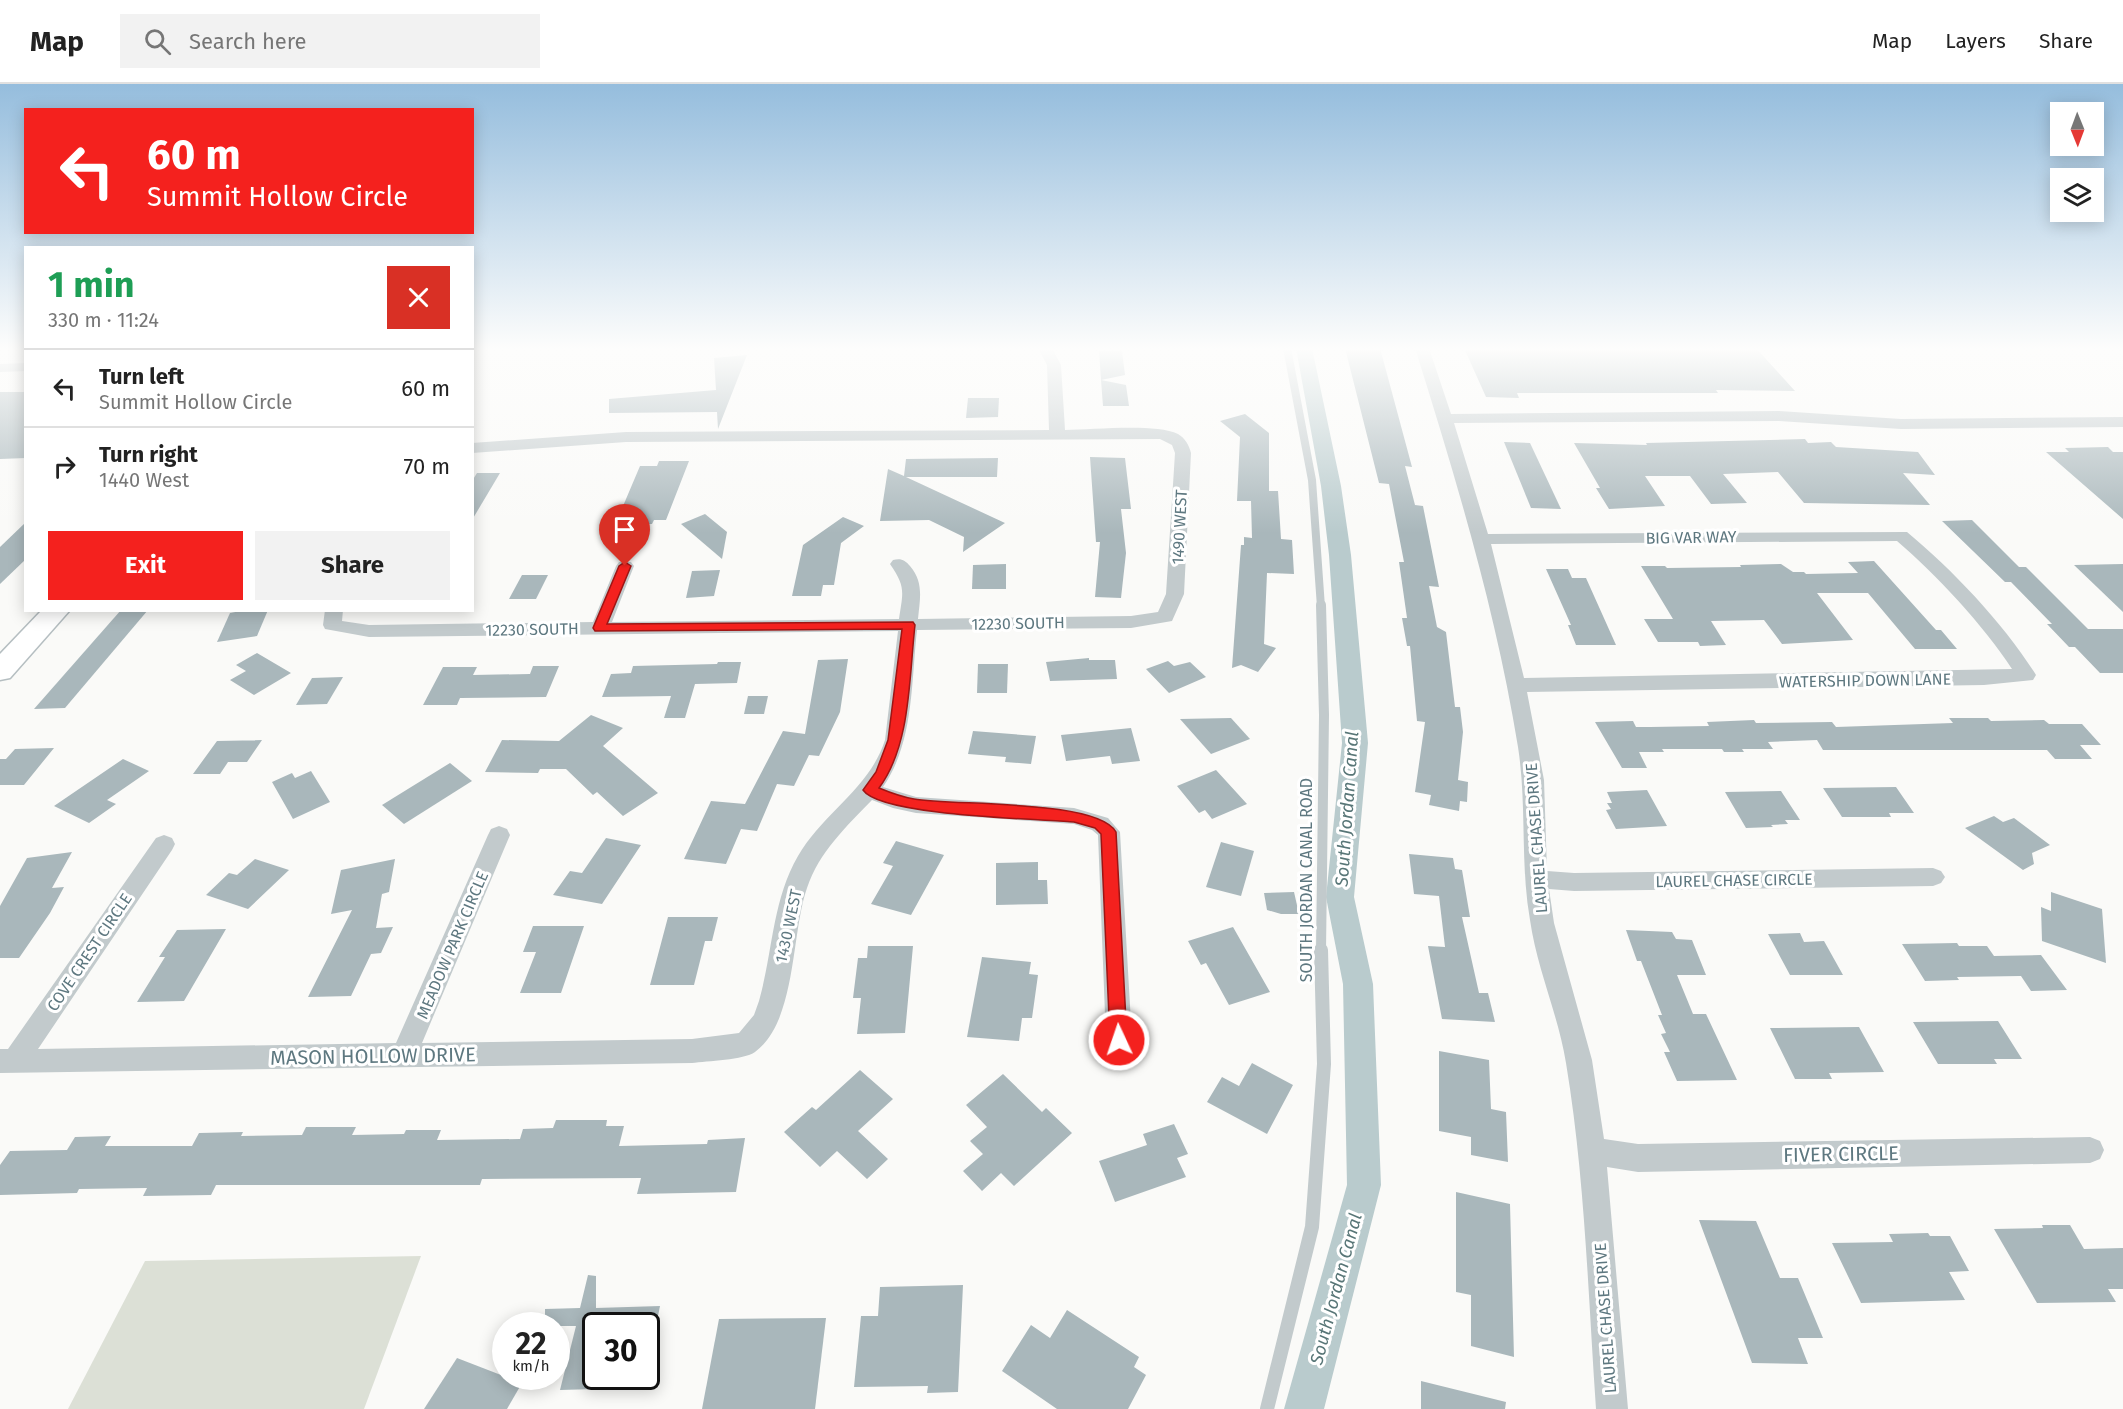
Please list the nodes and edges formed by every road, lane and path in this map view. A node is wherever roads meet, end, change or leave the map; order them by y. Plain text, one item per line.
1 (1056, 410) edge
2 (1299, 410) edge
3 (1441, 410) edge
4 (1444, 419) junction
5 (2123, 422) edge
6 (1057, 434) junction
7 (474, 448) edge
8 (1901, 536) joint
9 (1481, 539) junction
10 (899, 564) dead end
11 (625, 566) dead end
12 (55, 612) edge
13 (1165, 617) joint
14 (333, 618) edge
15 (909, 625) junction
16 (600, 628) junction
17 (0, 671) edge
18 (1516, 685) junction
19 (870, 790) junction
20 (499, 835) dead end
21 (164, 844) dead end
22 (1933, 877) dead end
23 (1536, 879) junction
24 (1119, 1040) dead end
25 (746, 1044) joint
26 (404, 1055) junction
27 (8, 1061) edge
28 (2090, 1150) dead end
29 (1592, 1151) junction
30 (1267, 1409) edge
31 (1612, 1409) edge

1 - 6 street
2 - 30 lane, SOUTH JORDAN CANAL ROAD
3 - 4 street, LAUREL CHASE DRIVE
4 - 5 street
4 - 9 street, LAUREL CHASE DRIVE
6 - 7 street
6 - 13 street, 1490 WEST
8 - 9 street, BIG VAR WAY
8 - 18 street, WATERSHIP DOWN LANE
9 - 18 street, LAUREL CHASE DRIVE
10 - 15 street, 1430 WEST
11 - 16 street
12 - 17 street
13 - 15 street, 12230 SOUTH
14 - 16 street, 12230 SOUTH
15 - 16 street, 12230 SOUTH
15 - 19 street, 1430 WEST
18 - 23 street, LAUREL CHASE DRIVE
19 - 24 street
19 - 25 street, 1430 WEST
20 - 26 street, MEADOW PARK CIRCLE
21 - 27 street, COVE CREST CIRCLE
22 - 23 street, LAUREL CHASE CIRCLE
23 - 29 street, LAUREL CHASE DRIVE
25 - 26 street, MASON HOLLOW DRIVE
26 - 27 street, MASON HOLLOW DRIVE
28 - 29 street, FIVER CIRCLE
29 - 31 street, LAUREL CHASE DRIVE

